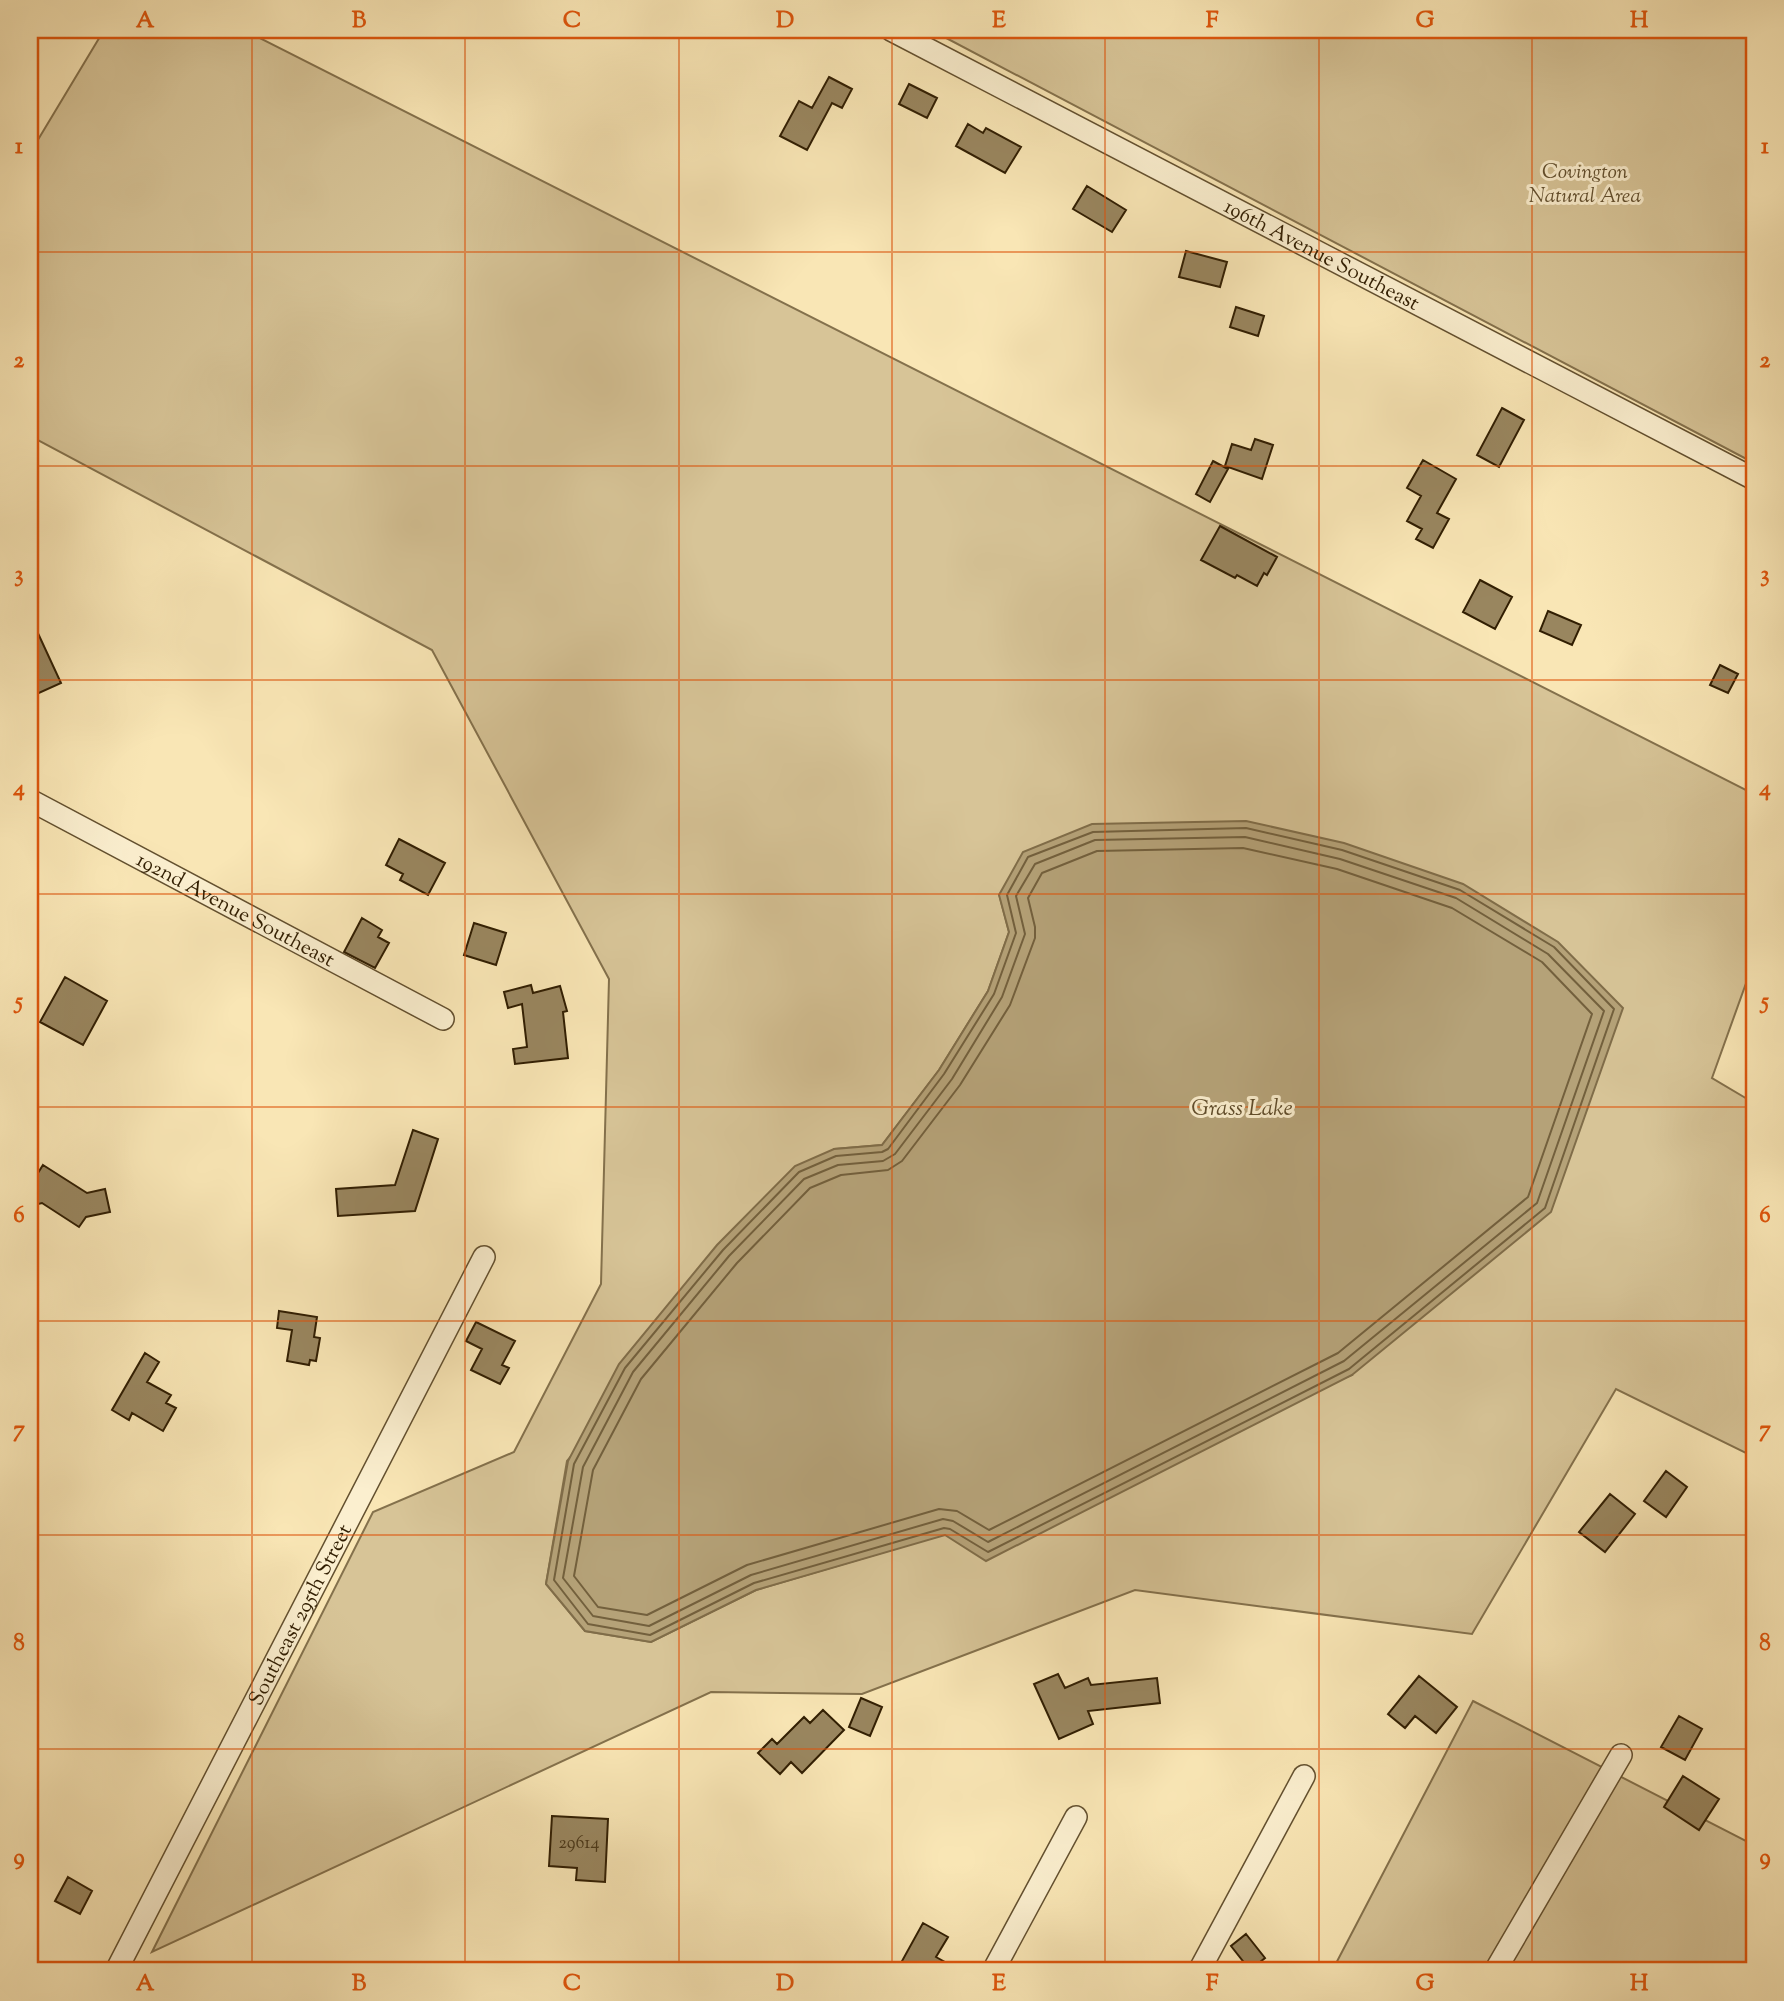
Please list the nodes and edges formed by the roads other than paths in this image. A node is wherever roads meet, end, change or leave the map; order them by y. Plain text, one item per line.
1 (891, 30) edge
2 (1754, 479) edge
3 (30, 800) edge
4 (443, 1019) dead end
5 (484, 1257) dead end
6 (1621, 1755) dead end
7 (1304, 1776) dead end
8 (1076, 1817) dead end
9 (116, 1971) edge
10 (993, 1971) edge
11 (1199, 1971) edge
12 (1495, 1971) edge

1 - 2 street, 196th Avenue Southeast
3 - 4 street, 192nd Avenue Southeast
5 - 9 street, Southeast 295th Street
6 - 12 street
7 - 11 street
8 - 10 street

